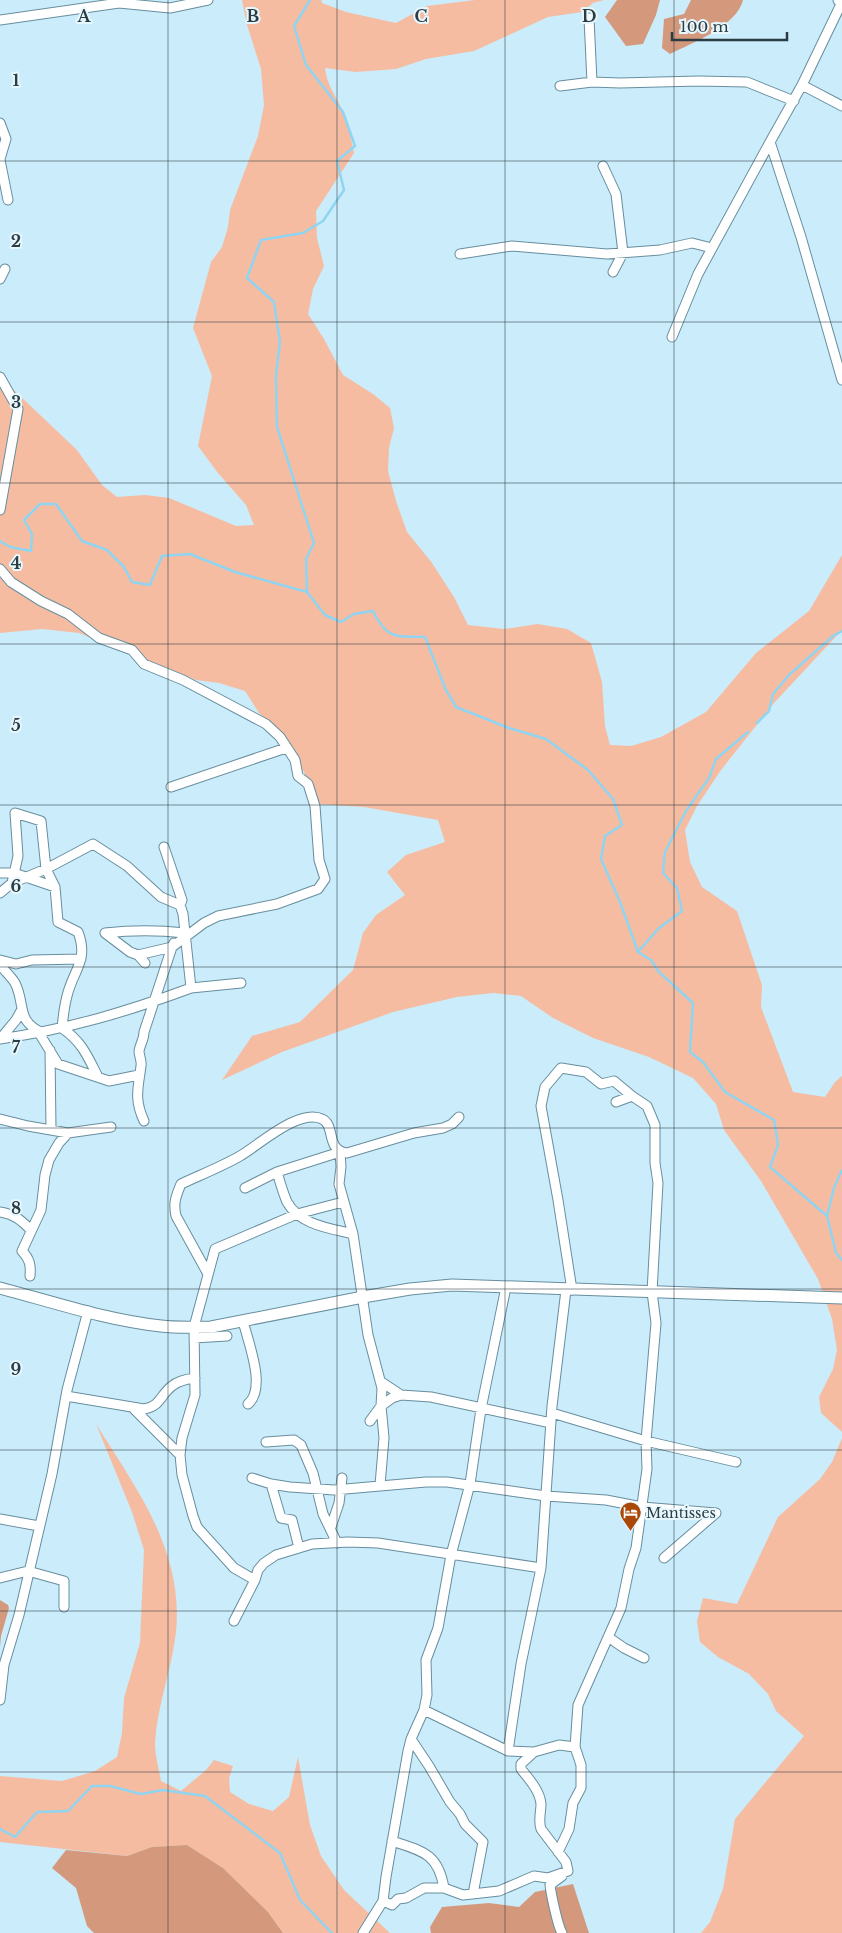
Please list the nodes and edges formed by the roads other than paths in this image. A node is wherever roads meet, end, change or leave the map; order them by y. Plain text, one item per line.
1 (208, 0) edge
2 (841, 1) edge
3 (589, 18) dead end
4 (0, 20) edge
5 (592, 82) junction
6 (802, 85) junction
7 (560, 86) dead end
8 (794, 101) junction
9 (842, 106) edge
10 (0, 123) edge
11 (770, 142) junction
12 (0, 160) edge
13 (603, 166) dead end
14 (8, 200) dead end
15 (712, 248) junction
16 (623, 252) junction
17 (460, 254) dead end
18 (6, 269) dead end
19 (613, 272) dead end
20 (0, 279) edge
21 (672, 337) dead end
22 (0, 377) edge
23 (842, 380) edge
24 (0, 510) edge
25 (0, 569) edge
26 (286, 748) junction
27 (171, 787) dead end
28 (164, 846) dead end
29 (46, 869) junction
30 (0, 873) edge
31 (14, 873) junction
32 (24, 877) junction
33 (12, 883) junction
34 (55, 888) junction
35 (0, 893) edge
36 (181, 909) junction
37 (182, 935) junction
38 (172, 947) junction
39 (138, 956) junction
40 (82, 959) junction
41 (0, 960) edge
42 (145, 963) dead end
43 (0, 964) edge
44 (241, 983) dead end
45 (191, 988) junction
46 (154, 1002) junction
47 (21, 1011) junction
48 (62, 1028) junction
49 (41, 1033) junction
50 (1, 1039) edge
51 (50, 1050) junction
52 (139, 1075) junction
53 (98, 1077) junction
54 (632, 1096) junction
55 (616, 1102) dead end
56 (459, 1117) dead end
57 (0, 1119) edge
58 (144, 1121) dead end
59 (111, 1127) dead end
60 (51, 1130) junction
61 (68, 1133) junction
62 (340, 1152) junction
63 (276, 1172) junction
64 (246, 1188) dead end
65 (343, 1202) junction
66 (0, 1212) edge
67 (297, 1214) junction
68 (31, 1230) junction
69 (353, 1234) junction
70 (208, 1274) junction
71 (30, 1276) dead end
72 (506, 1287) junction
73 (0, 1288) edge
74 (569, 1290) junction
75 (652, 1292) junction
76 (363, 1297) junction
77 (842, 1298) edge
78 (88, 1311) junction
79 (243, 1321) junction
80 (194, 1333) junction
81 (227, 1336) dead end
82 (195, 1378) junction
83 (380, 1381) junction
84 (401, 1395) junction
85 (66, 1396) junction
86 (248, 1404) dead end
87 (382, 1406) junction
88 (133, 1408) junction
89 (482, 1409) junction
90 (552, 1413) junction
91 (370, 1422) dead end
92 (551, 1423) junction
93 (266, 1442) dead end
94 (646, 1442) junction
95 (180, 1455) junction
96 (736, 1462) dead end
97 (252, 1478) dead end
98 (342, 1478) dead end
99 (271, 1484) junction
100 (470, 1484) junction
101 (380, 1486) junction
102 (316, 1489) junction
103 (340, 1490) junction
104 (546, 1496) junction
105 (642, 1507) junction
106 (0, 1519) edge
107 (39, 1526) junction
108 (331, 1527) junction
109 (338, 1542) junction
110 (299, 1548) junction
111 (451, 1555) junction
112 (664, 1558) dead end
113 (541, 1568) junction
114 (28, 1571) junction
115 (0, 1578) edge
116 (255, 1580) junction
117 (64, 1607) dead end
118 (234, 1621) dead end
119 (608, 1637) junction
120 (644, 1658) dead end
121 (1, 1680) edge
122 (0, 1700) edge
123 (424, 1710) junction
124 (411, 1739) junction
125 (575, 1746) junction
126 (508, 1751) junction
127 (534, 1752) junction
128 (392, 1841) junction
129 (558, 1852) junction
130 (568, 1871) junction
131 (444, 1888) junction
132 (473, 1894) junction
133 (383, 1901) junction
134 (363, 1933) edge
135 (562, 1933) edge

1 - 4 street
2 - 6 street
3 - 5 street
5 - 7 street
5 - 8 street
6 - 8 street
6 - 9 street
8 - 11 street
10 - 12 street
11 - 15 street
11 - 23 street
12 - 14 street
13 - 16 street
15 - 16 street
15 - 21 street
16 - 17 street
16 - 19 street
18 - 20 street
22 - 24 street
25 - 26 street
26 - 27 street
26 - 37 street
28 - 36 street
29 - 31 street
29 - 32 street
29 - 34 street
29 - 36 street
30 - 31 street
31 - 32 street
31 - 33 street
32 - 33 street
32 - 34 street
33 - 35 street
34 - 40 street
36 - 37 street
37 - 38 street
37 - 39 street
37 - 45 street
38 - 39 street
38 - 46 street
39 - 42 street
40 - 41 street
40 - 48 street
43 - 47 street
44 - 45 street
45 - 46 street
46 - 48 street
46 - 52 street
47 - 49 street
47 - 50 street
48 - 49 street
48 - 53 street
49 - 50 street
49 - 51 street
51 - 53 street
51 - 60 street
52 - 53 street
52 - 58 street
54 - 55 street
54 - 74 street
54 - 75 street
56 - 62 street
57 - 60 street
59 - 61 street
60 - 61 street
61 - 68 street
62 - 63 street
62 - 65 street
62 - 70 street
63 - 64 street
63 - 67 street
65 - 67 street
65 - 69 street
66 - 68 street
67 - 69 street
67 - 70 street
68 - 71 street
69 - 76 street
70 - 80 street
72 - 74 street
72 - 76 street
72 - 89 street
73 - 78 street
74 - 75 street
74 - 90 street
75 - 77 street
75 - 94 street
76 - 79 street
76 - 83 street
78 - 80 street
78 - 85 street
79 - 80 street
79 - 86 street
80 - 81 street
80 - 82 street
82 - 88 street
82 - 95 street
83 - 84 street
83 - 87 street
84 - 87 street
84 - 89 street
85 - 88 street
85 - 107 street
87 - 91 street
87 - 101 street
88 - 95 street
89 - 92 street
89 - 100 street
90 - 92 street
90 - 94 street
92 - 104 street
93 - 102 street
94 - 96 street
94 - 105 street
95 - 116 street
97 - 99 street
98 - 103 street
99 - 102 street
99 - 110 street
100 - 101 street
100 - 104 street
100 - 111 street
101 - 103 street
102 - 103 street
102 - 108 street
103 - 108 street
104 - 105 street
104 - 113 street
105 - 112 street
105 - 119 street
106 - 107 street
107 - 114 street
108 - 109 street
109 - 110 street
109 - 111 street
110 - 116 street
111 - 113 street
111 - 123 street
113 - 126 street
114 - 115 street
114 - 117 street
114 - 121 street
116 - 118 street
119 - 120 street
119 - 125 street
121 - 122 street
123 - 124 street
123 - 126 street
124 - 128 street
124 - 132 street
125 - 127 street
125 - 129 street
126 - 127 street
127 - 129 street
128 - 131 street
128 - 133 street
129 - 130 street
130 - 132 street
130 - 135 street
131 - 132 street
131 - 133 street
133 - 134 street

